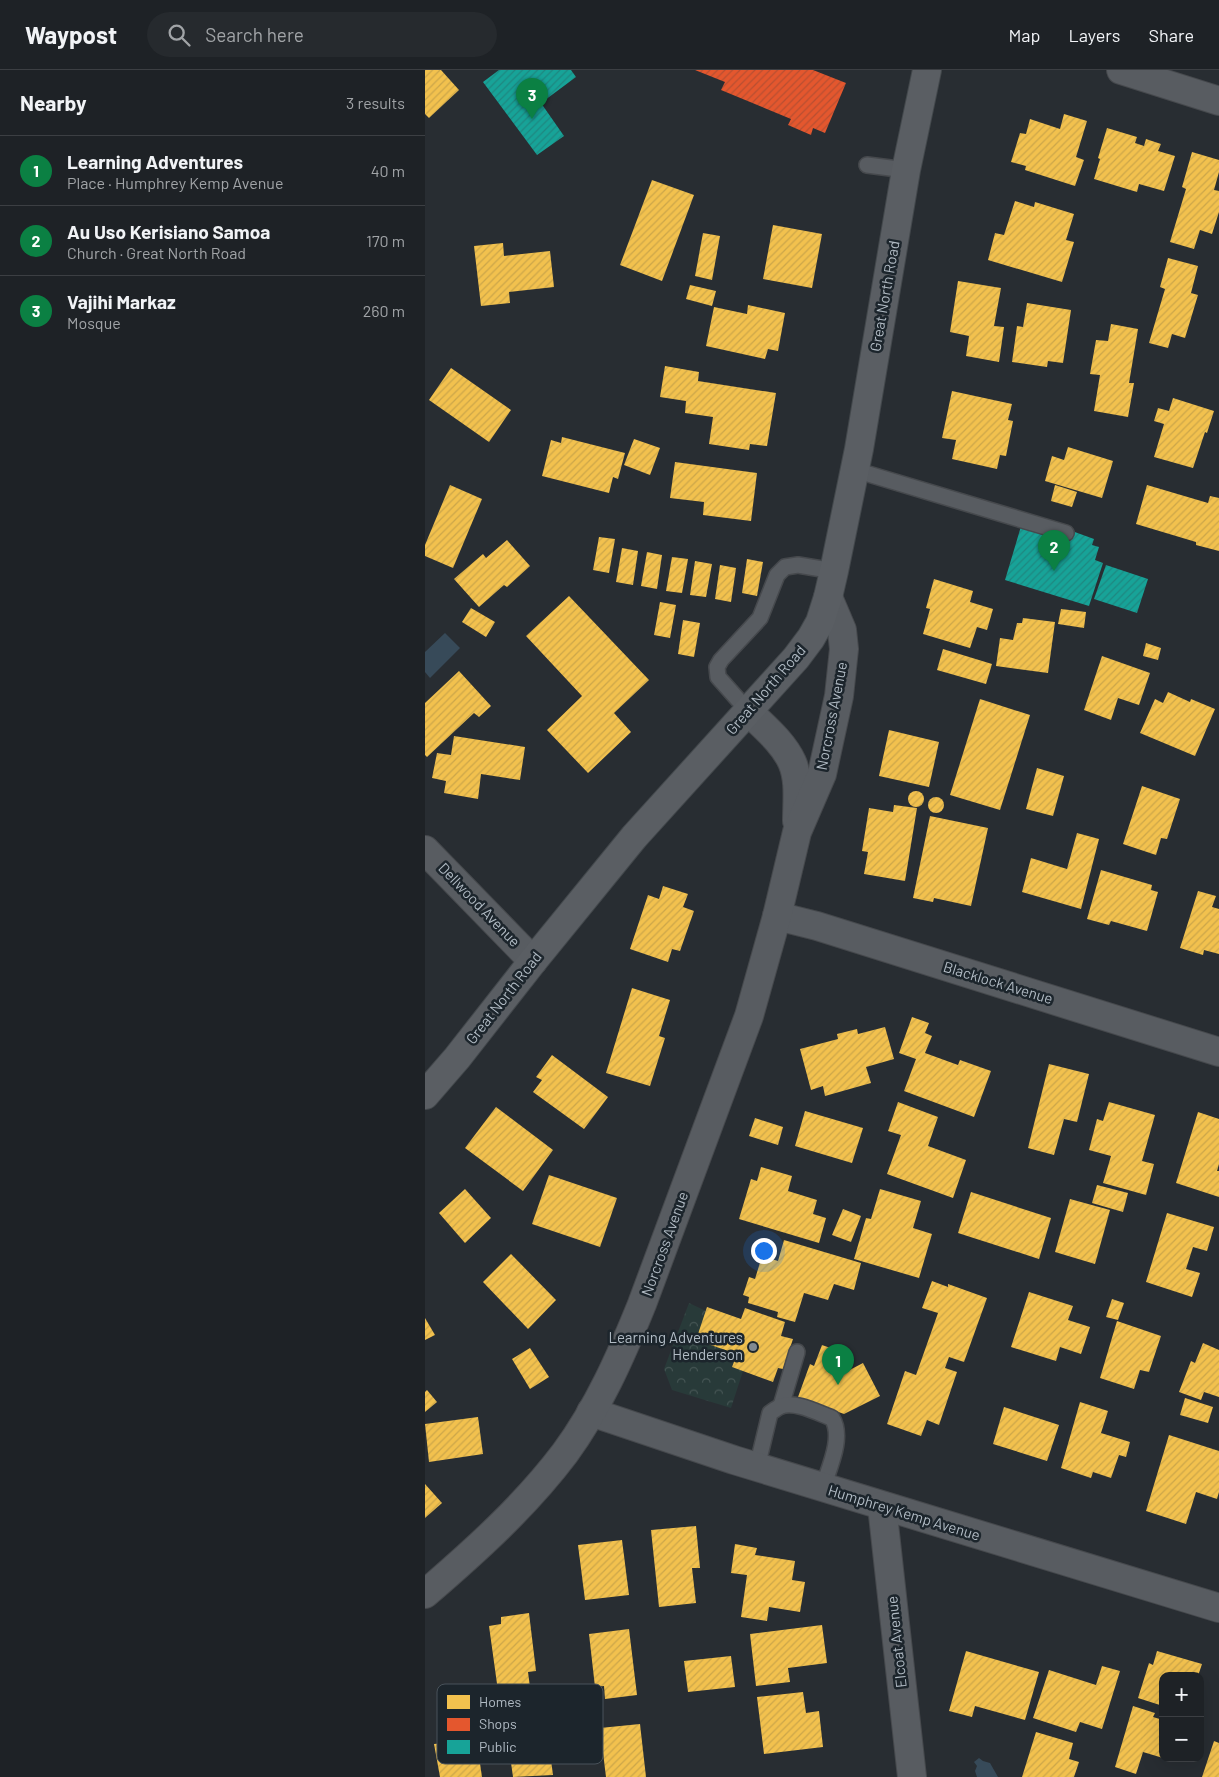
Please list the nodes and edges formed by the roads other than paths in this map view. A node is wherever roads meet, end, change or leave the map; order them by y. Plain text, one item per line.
1 (927, 70) edge
2 (1121, 70) edge
3 (1219, 101) edge
4 (867, 165) dead end
5 (906, 170) junction
6 (855, 470) junction
7 (1066, 533) dead end
8 (834, 571) junction
9 (829, 597) junction
10 (749, 712) junction
11 (797, 832) junction
12 (425, 850) edge
13 (777, 916) junction
14 (533, 960) junction
15 (1219, 1052) edge
16 (425, 1094) edge
17 (797, 1352) dead end
18 (781, 1406) junction
19 (591, 1412) junction
20 (757, 1467) junction
21 (823, 1487) junction
22 (883, 1506) junction
23 (425, 1594) edge
24 (1219, 1608) edge
25 (912, 1777) edge

1 - 5 main road, Great North Road
2 - 3 street
4 - 5 lane
5 - 6 main road, Great North Road
6 - 7 lane
6 - 8 main road, Great North Road
8 - 9 main road, Great North Road
8 - 10 lane
9 - 10 main road, Great North Road
9 - 11 street, Norcross Avenue
10 - 11 street, Norcross Avenue
10 - 14 main road, Great North Road
11 - 13 street, Norcross Avenue
12 - 14 street, Dellwood Avenue
13 - 15 street, Blacklock Avenue
13 - 19 street, Norcross Avenue
14 - 16 main road, Great North Road
17 - 18 lane
18 - 20 lane
18 - 21 lane
19 - 20 street, Humphrey Kemp Avenue
19 - 23 street, Norcross Avenue
20 - 21 street, Humphrey Kemp Avenue
21 - 22 street, Humphrey Kemp Avenue
22 - 24 street, Humphrey Kemp Avenue
22 - 25 street, Elcoat Avenue

